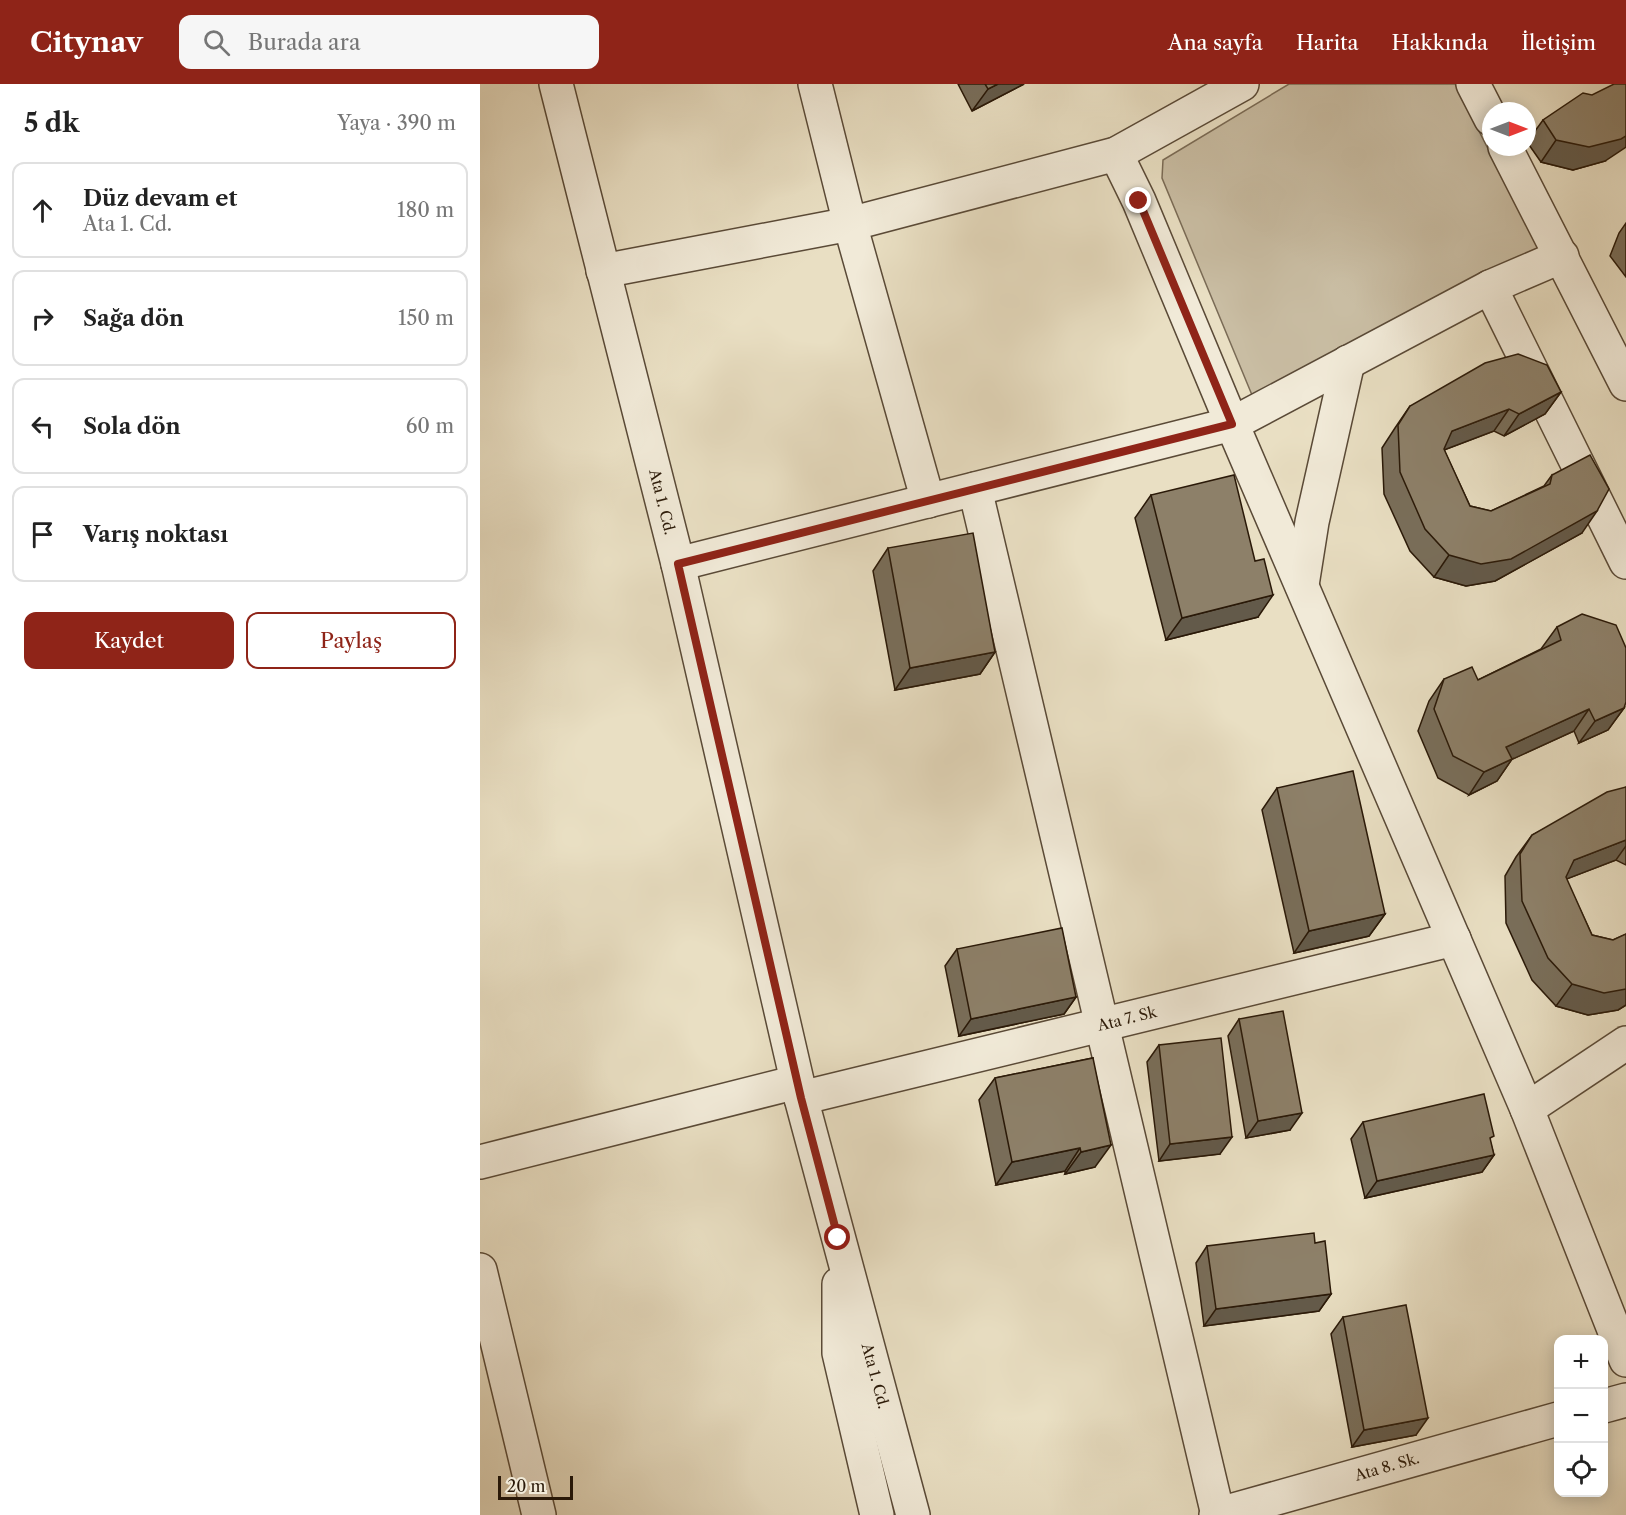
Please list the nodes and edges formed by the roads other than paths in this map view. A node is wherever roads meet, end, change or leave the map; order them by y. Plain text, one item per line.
1 (556, 84) edge
2 (815, 84) edge
3 (1242, 84) edge
4 (1473, 84) edge
5 (1482, 102) edge
6 (1116, 154) junction
7 (1510, 156) edge
8 (850, 224) junction
9 (1562, 256) junction
10 (603, 271) junction
11 (1490, 287) junction
12 (1348, 362) junction
13 (1626, 384) edge
14 (1232, 424) junction
15 (975, 489) junction
16 (928, 501) junction
17 (1626, 562) edge
18 (678, 564) junction
19 (1302, 585) junction
20 (1454, 939) junction
21 (1102, 1025) junction
22 (1626, 1043) edge
23 (799, 1090) junction
24 (1527, 1109) junction
25 (480, 1162) edge
26 (838, 1238) junction
27 (480, 1270) edge
28 (1625, 1356) edge
29 (1626, 1400) edge
30 (1608, 1405) edge
31 (1554, 1420) edge
32 (539, 1515) edge
33 (877, 1515) edge
34 (913, 1515) edge
35 (1217, 1515) edge

1 - 10 street, Ata 1. Cd.
2 - 8 street
3 - 6 street
4 - 5 street
6 - 8 street
6 - 14 street
7 - 9 street
8 - 10 street
8 - 16 street
9 - 11 street
9 - 13 street
10 - 18 street, Ata 1. Cd.
11 - 12 street
11 - 17 street
12 - 14 street
12 - 19 street
14 - 15 street
14 - 19 street
15 - 16 street
15 - 21 street
16 - 18 street
18 - 23 street, Ata 1. Cd.
19 - 20 street
20 - 21 street, Ata 7. Sk
20 - 24 street
21 - 23 street, Ata 7. Sk
21 - 35 street
22 - 24 street
23 - 25 street, Ata 7. Sk
23 - 26 street, Ata 1. Cd.
24 - 28 street
26 - 33 street, Ata 1. Cd.
26 - 34 street, Ata 1. Cd.
27 - 32 street
29 - 30 street
31 - 35 street, Ata 8. Sk.

